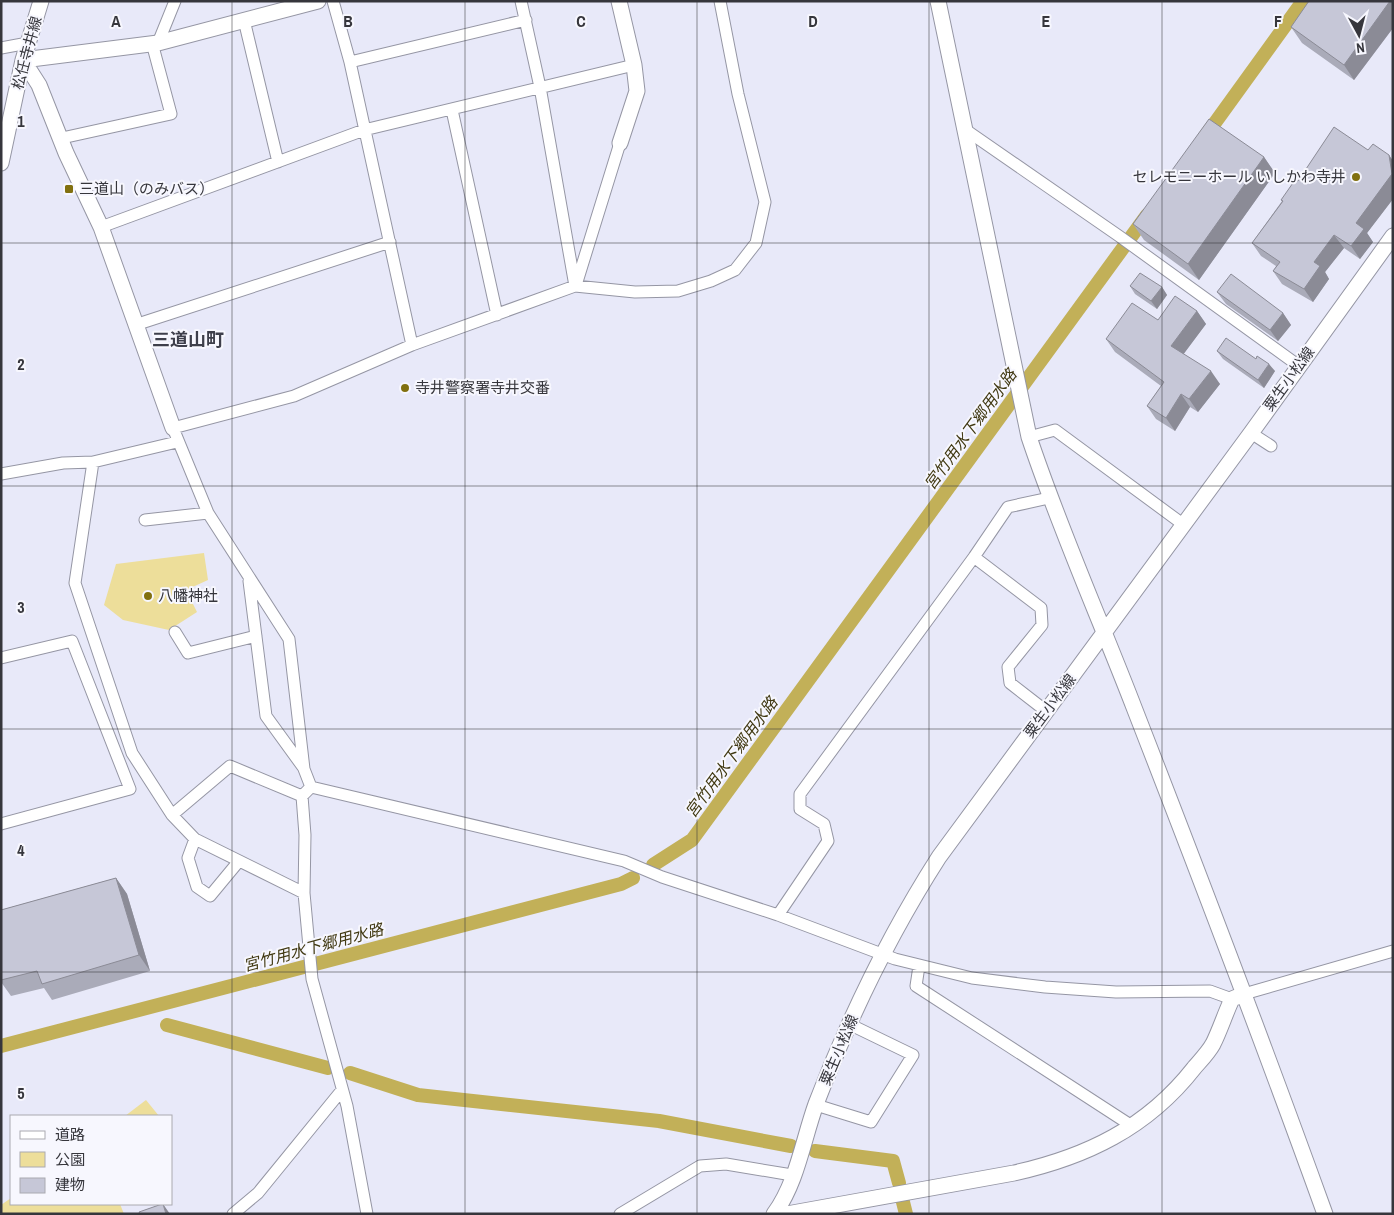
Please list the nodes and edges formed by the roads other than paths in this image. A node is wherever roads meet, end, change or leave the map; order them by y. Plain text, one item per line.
1 (41, 1) edge
2 (175, 1) edge
3 (318, 1) edge
4 (333, 1) edge
5 (521, 1) edge
6 (618, 1) edge
7 (720, 1) edge
8 (938, 1) edge
9 (244, 20) junction
10 (526, 20) junction
11 (155, 43) junction
12 (28, 44) junction
13 (1, 48) edge
14 (23, 60) junction
15 (350, 62) junction
16 (634, 65) junction
17 (540, 87) junction
18 (452, 110) junction
19 (963, 128) junction
20 (364, 130) junction
21 (62, 138) junction
22 (620, 143) joint
23 (278, 162) junction
24 (1, 163) edge
25 (101, 227) junction
26 (1393, 236) edge
27 (390, 242) junction
28 (575, 286) junction
29 (497, 315) junction
30 (135, 326) junction
31 (412, 346) junction
32 (1299, 366) junction
33 (1251, 433) junction
34 (175, 435) junction
35 (1029, 438) junction
36 (1271, 446) dead end
37 (93, 462) junction
38 (1, 474) edge
39 (1049, 498) junction
40 (208, 513) junction
41 (145, 520) dead end
42 (1184, 525) junction
43 (974, 558) junction
44 (248, 577) junction
45 (175, 632) dead end
46 (1104, 633) junction
47 (256, 636) junction
48 (1, 658) edge
49 (1046, 711) junction
50 (304, 769) junction
51 (311, 787) junction
52 (302, 796) junction
53 (172, 815) junction
54 (1, 824) edge
55 (195, 839) junction
56 (239, 861) junction
57 (304, 893) junction
58 (778, 916) junction
59 (1393, 952) edge
60 (881, 954) junction
61 (919, 966) junction
62 (1238, 996) junction
63 (849, 1024) junction
64 (342, 1090) junction
65 (816, 1105) junction
66 (1132, 1126) junction
67 (792, 1175) junction
68 (233, 1214) edge
69 (367, 1214) edge
70 (620, 1214) edge
71 (774, 1214) edge
72 (787, 1214) edge
73 (1325, 1214) edge

1 - 12 street, 松任寺井線
2 - 11 street
3 - 9 street
4 - 15 street
5 - 10 street
6 - 16 street
7 - 28 street
8 - 19 street
9 - 11 street
9 - 23 street
10 - 15 street
10 - 17 street
11 - 14 street
11 - 21 street
12 - 13 street
12 - 14 street, 松任寺井線
14 - 21 street
14 - 24 street, 松任寺井線
15 - 20 street
16 - 17 street
16 - 22 street
17 - 18 street
17 - 28 street
18 - 20 street
18 - 29 street
19 - 32 street
19 - 35 street
20 - 23 street
20 - 27 street
21 - 25 street
22 - 28 street
23 - 25 street
25 - 30 street
26 - 32 street, 粟生小松線
27 - 30 street
27 - 31 street
28 - 29 street
29 - 31 street
30 - 34 street
31 - 34 street
32 - 33 street, 粟生小松線
33 - 36 street
33 - 42 street, 粟生小松線
34 - 37 street
34 - 40 street
35 - 39 street
35 - 42 street
37 - 38 street
37 - 53 street
39 - 43 street
39 - 46 street
40 - 41 street
40 - 44 street
42 - 46 street, 粟生小松線
43 - 49 street
43 - 58 street
44 - 47 street
44 - 50 street
45 - 47 street
46 - 49 street, 粟生小松線
46 - 62 street
47 - 50 street
48 - 54 street
49 - 60 street, 粟生小松線
50 - 51 street
51 - 52 street
51 - 58 street
52 - 53 street
52 - 57 street
53 - 55 street
55 - 56 street
55 - 56 street
56 - 57 street
57 - 64 street
58 - 60 street
59 - 62 street
60 - 61 street
60 - 63 street, 粟生小松線
61 - 62 street
61 - 66 street
62 - 66 street
62 - 73 street
63 - 65 street, 粟生小松線
63 - 65 street
64 - 68 street
64 - 69 street
65 - 67 street, 粟生小松線
66 - 72 street
67 - 70 street
67 - 71 street, 粟生小松線

